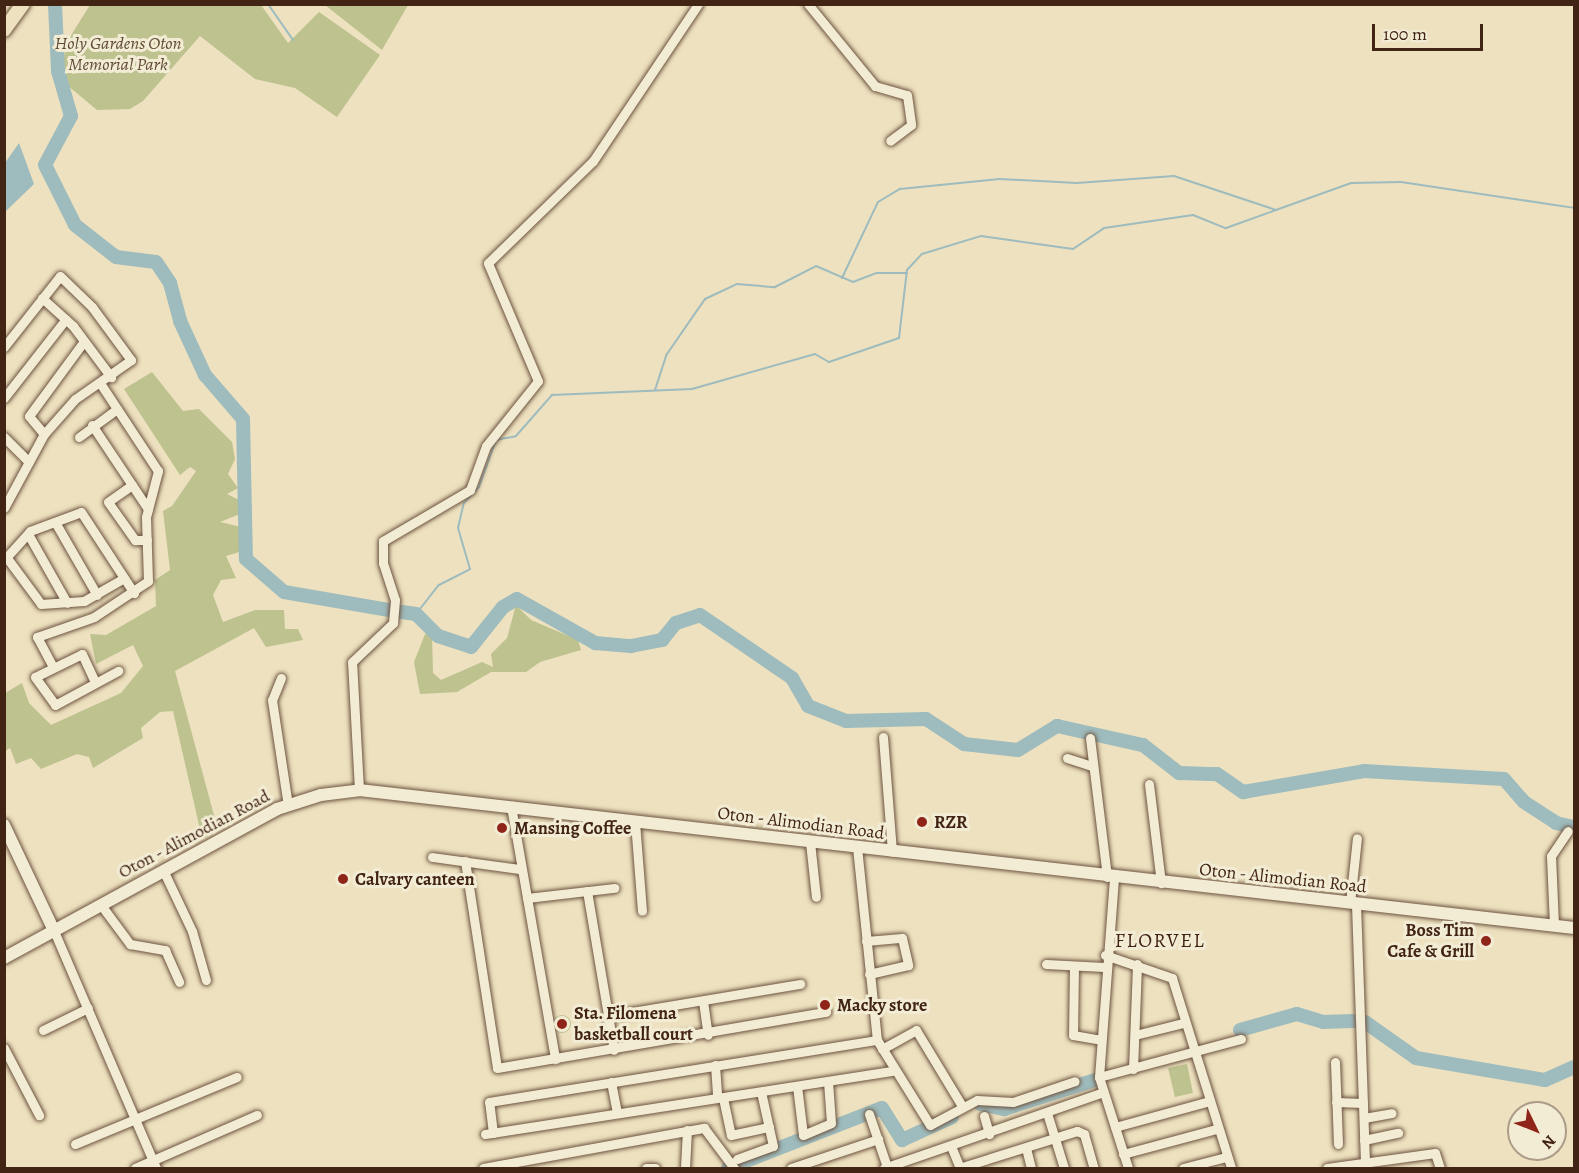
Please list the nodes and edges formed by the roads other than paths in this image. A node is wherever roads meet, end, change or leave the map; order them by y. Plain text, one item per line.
1 (23, 4) edge
2 (698, 4) edge
3 (808, 4) edge
4 (4, 30) edge
5 (890, 141) dead end
6 (42, 298) junction
7 (66, 319) junction
8 (84, 341) junction
9 (4, 347) edge
10 (111, 377) junction
11 (100, 383) junction
12 (4, 398) edge
13 (117, 409) junction
14 (92, 425) junction
15 (44, 434) junction
16 (79, 437) dead end
17 (5, 439) edge
18 (29, 462) junction
19 (132, 485) junction
20 (4, 508) edge
21 (148, 509) junction
22 (55, 522) junction
23 (28, 534) junction
24 (147, 540) junction
25 (6, 559) edge
26 (124, 578) junction
27 (134, 593) junction
28 (97, 595) junction
29 (67, 603) junction
30 (52, 664) junction
31 (118, 671) dead end
32 (281, 678) dead end
33 (95, 682) junction
34 (883, 737) dead end
35 (1090, 738) dead end
36 (1067, 758) dead end
37 (1092, 766) junction
38 (1149, 784) dead end
39 (359, 790) junction
40 (288, 806) junction
41 (511, 806) junction
42 (635, 822) junction
43 (4, 825) edge
44 (1568, 831) dead end
45 (1357, 838) dead end
46 (810, 842) junction
47 (857, 847) junction
48 (10, 850) edge
49 (892, 852) junction
50 (432, 857) dead end
51 (465, 861) junction
52 (520, 869) junction
53 (164, 870) junction
54 (1111, 878) junction
55 (1161, 883) junction
56 (614, 888) dead end
57 (587, 891) junction
58 (816, 897) dead end
59 (527, 898) junction
60 (1353, 904) junction
61 (101, 905) junction
62 (642, 911) dead end
63 (1554, 926) junction
64 (1575, 928) edge
65 (54, 930) junction
66 (866, 940) junction
67 (1105, 955) junction
68 (4, 958) edge
69 (1047, 964) dead end
70 (1137, 964) junction
71 (1074, 966) junction
72 (1104, 967) junction
73 (869, 974) junction
74 (206, 980) dead end
75 (179, 982) dead end
76 (800, 984) dead end
77 (703, 1001) junction
78 (88, 1008) junction
79 (826, 1012) dead end
80 (608, 1016) junction
81 (1183, 1023) junction
82 (43, 1030) dead end
83 (708, 1035) junction
84 (1135, 1035) junction
85 (1100, 1040) junction
86 (1241, 1040) dead end
87 (880, 1044) junction
88 (4, 1048) edge
89 (614, 1050) junction
90 (1192, 1053) junction
91 (555, 1059) junction
92 (1335, 1062) dead end
93 (716, 1065) junction
94 (1133, 1069) junction
95 (893, 1071) junction
96 (237, 1077) dead end
97 (1099, 1077) junction
98 (1075, 1081) dead end
99 (611, 1082) junction
100 (828, 1082) junction
101 (797, 1086) junction
102 (761, 1092) junction
103 (1101, 1093) junction
104 (720, 1096) junction
105 (1206, 1102) junction
106 (1336, 1102) junction
107 (1363, 1102) junction
108 (962, 1106) junction
109 (617, 1112) junction
110 (1047, 1113) junction
111 (1392, 1113) dead end
112 (869, 1114) dead end
113 (39, 1115) dead end
114 (256, 1115) dead end
115 (984, 1116) dead end
116 (135, 1118) junction
117 (1364, 1118) junction
118 (769, 1127) junction
119 (1116, 1127) junction
120 (1216, 1129) junction
121 (687, 1130) junction
122 (1398, 1133) dead end
123 (989, 1134) junction
124 (878, 1139) junction
125 (1055, 1139) junction
126 (1364, 1140) junction
127 (75, 1144) dead end
128 (1338, 1144) dead end
129 (951, 1146) junction
130 (1026, 1148) junction
131 (1123, 1154) junction
132 (1226, 1156) junction
133 (535, 1164) edge
134 (734, 1164) edge
135 (155, 1165) edge
136 (503, 1167) edge
137 (890, 1167) edge
138 (1365, 1167) edge
139 (135, 1168) edge
140 (483, 1168) edge
141 (646, 1168) edge
142 (655, 1168) edge
143 (685, 1168) edge
144 (791, 1168) edge
145 (960, 1168) edge
146 (1031, 1168) edge
147 (1064, 1168) edge
148 (1094, 1168) edge
149 (1128, 1168) edge
150 (1183, 1168) edge
151 (1231, 1168) edge
152 (1327, 1168) edge
153 (1336, 1168) edge
154 (1440, 1168) edge

1 - 4 main road
2 - 39 street
3 - 5 street
6 - 7 street
6 - 9 street
6 - 10 street
7 - 8 street
7 - 12 street
8 - 10 street
8 - 15 street
10 - 11 street
11 - 13 street
11 - 15 street
13 - 14 street
13 - 21 street
14 - 16 street
14 - 19 street
15 - 18 street
17 - 18 street
18 - 20 street
19 - 21 street
19 - 24 street
21 - 24 street
22 - 23 street
22 - 26 street
22 - 28 street
23 - 25 street
23 - 29 street
24 - 27 street
25 - 29 street
26 - 27 street
26 - 28 street
27 - 30 street
28 - 29 street
30 - 33 street
30 - 33 street
31 - 33 street
32 - 40 street
34 - 49 street
35 - 37 street
36 - 37 street
37 - 54 street
38 - 55 street
39 - 40 main road, Oton - Alimodian Road
39 - 41 main road, Oton - Alimodian Road
40 - 53 main road, Oton - Alimodian Road
41 - 42 main road, Oton - Alimodian Road
41 - 52 street
42 - 46 main road, Oton - Alimodian Road
42 - 62 street
43 - 48 main road
44 - 63 street
45 - 60 street
46 - 47 main road, Oton - Alimodian Road
46 - 58 street
47 - 49 main road, Oton - Alimodian Road
47 - 66 street
48 - 65 main road
49 - 54 main road, Oton - Alimodian Road
50 - 51 street
51 - 52 street
51 - 91 street
52 - 59 street
53 - 61 main road, Oton - Alimodian Road
53 - 74 street
54 - 55 main road, Oton - Alimodian Road
54 - 67 street
55 - 60 main road, Oton - Alimodian Road
56 - 57 street
57 - 59 street
57 - 80 street
59 - 91 street
60 - 63 main road, Oton - Alimodian Road
60 - 107 street
61 - 65 main road, Oton - Alimodian Road
61 - 75 street
63 - 64 main road, Oton - Alimodian Road
65 - 68 main road, Oton - Alimodian Road
65 - 78 street
66 - 73 street
66 - 73 street
67 - 70 street
67 - 72 street
69 - 71 street
70 - 81 street
70 - 84 street
71 - 72 street
71 - 85 street
72 - 85 street
73 - 87 street
76 - 77 street
77 - 80 street
77 - 83 street
78 - 82 street
78 - 116 street
79 - 83 street
80 - 89 street
81 - 84 street
81 - 90 street
83 - 89 street
84 - 94 street
85 - 97 street
86 - 90 street
87 - 93 street
87 - 95 street
87 - 108 street
88 - 113 street
89 - 91 street
90 - 94 street
90 - 105 street
92 - 106 street
93 - 99 street
93 - 104 street
94 - 97 street
95 - 100 street
95 - 108 street
96 - 116 street
97 - 103 street
98 - 108 street
99 - 109 street
99 - 109 street
100 - 101 street
100 - 101 street
101 - 102 street
102 - 104 street
102 - 118 street
103 - 110 street
103 - 119 street
104 - 109 street
104 - 118 street
105 - 119 street
105 - 120 street
106 - 107 street
106 - 128 street
107 - 117 street
110 - 123 street
110 - 125 street
111 - 117 street
112 - 124 street
114 - 135 street
115 - 123 street
116 - 127 street
116 - 135 street
117 - 126 street
118 - 134 street
119 - 131 street
120 - 131 street
120 - 132 street
121 - 133 street
121 - 134 street
121 - 143 street
122 - 126 street
123 - 129 street
124 - 137 street
124 - 144 street
125 - 130 street
125 - 147 street
125 - 148 street
126 - 138 street
129 - 137 street
129 - 145 street
130 - 145 street
130 - 146 street
131 - 149 street
132 - 150 street
132 - 151 street
133 - 136 street
135 - 139 street
136 - 140 street
138 - 153 street
138 - 154 street
141 - 142 street
152 - 153 street

